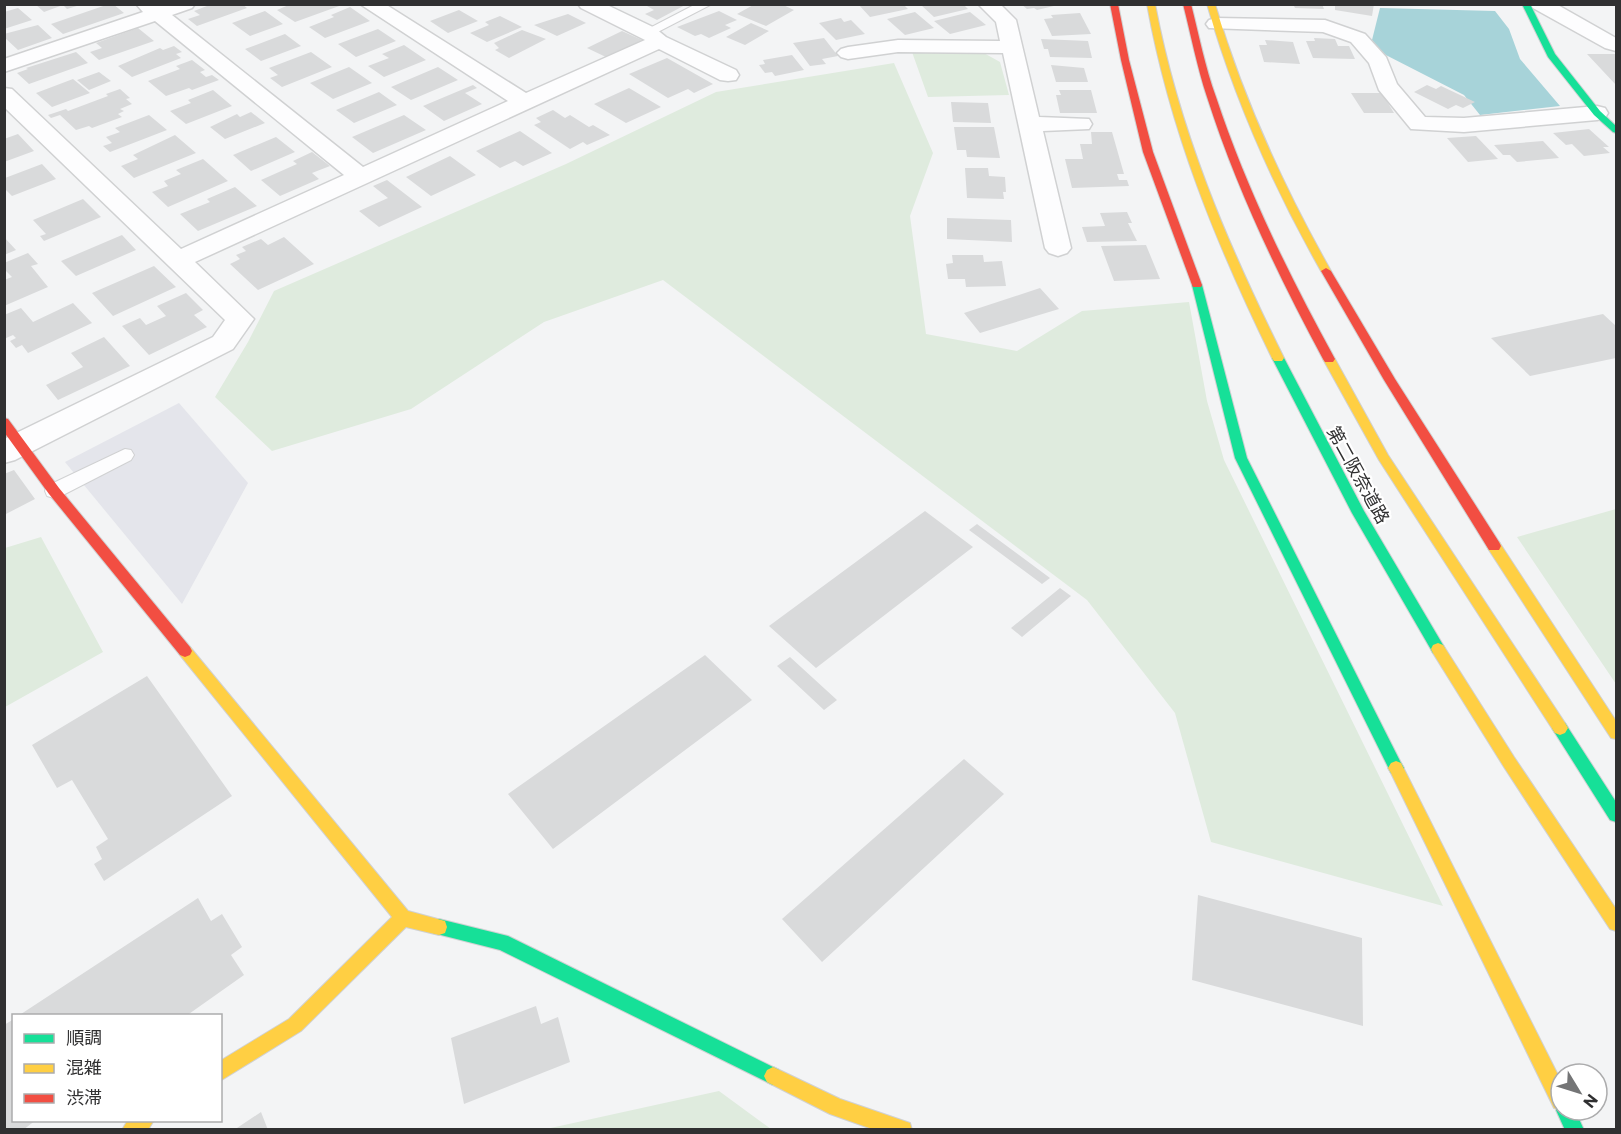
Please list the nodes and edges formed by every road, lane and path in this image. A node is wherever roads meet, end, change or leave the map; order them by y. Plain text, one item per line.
1 (185, 4) edge
2 (370, 4) edge
3 (588, 4) edge
4 (706, 4) edge
5 (988, 4) edge
6 (1114, 4) edge
7 (1150, 4) edge
8 (1187, 4) edge
9 (1526, 4) edge
10 (1540, 4) edge
11 (152, 9) edge
12 (1214, 14) edge
13 (653, 37) junction
14 (1617, 45) edge
15 (1013, 47) junction
16 (848, 53) dead end
17 (4, 66) edge
18 (728, 75) dead end
19 (4, 94) edge
20 (526, 103) junction
21 (1598, 112) junction
22 (1029, 124) junction
23 (1081, 124) dead end
24 (1617, 130) edge
25 (361, 177) junction
26 (1058, 248) dead end
27 (177, 260) junction
28 (4, 422) edge
29 (13, 449) edge
30 (125, 455) dead end
31 (54, 490) junction
32 (1617, 733) edge
33 (1617, 815) edge
34 (403, 918) junction
35 (1617, 923) edge
36 (222, 1071) edge
37 (1549, 1076) edge
38 (903, 1130) edge

1 - 11 street
2 - 20 street
3 - 13 street
4 - 13 lane
5 - 15 street
6 - 37 main road
7 - 35 main road, 第二阪奈道路
8 - 33 main road, 第二阪奈道路
9 - 21 main road
10 - 14 street
11 - 17 street
11 - 25 street
12 - 21 street
12 - 32 main road
13 - 18 street
13 - 20 street
15 - 16 street
15 - 22 street
19 - 27 street
20 - 25 street
21 - 24 main road
22 - 23 street
22 - 26 street
25 - 27 street
27 - 29 street
28 - 29 main road
29 - 31 main road
30 - 31 lane
31 - 34 main road
34 - 36 main road
34 - 38 main road

